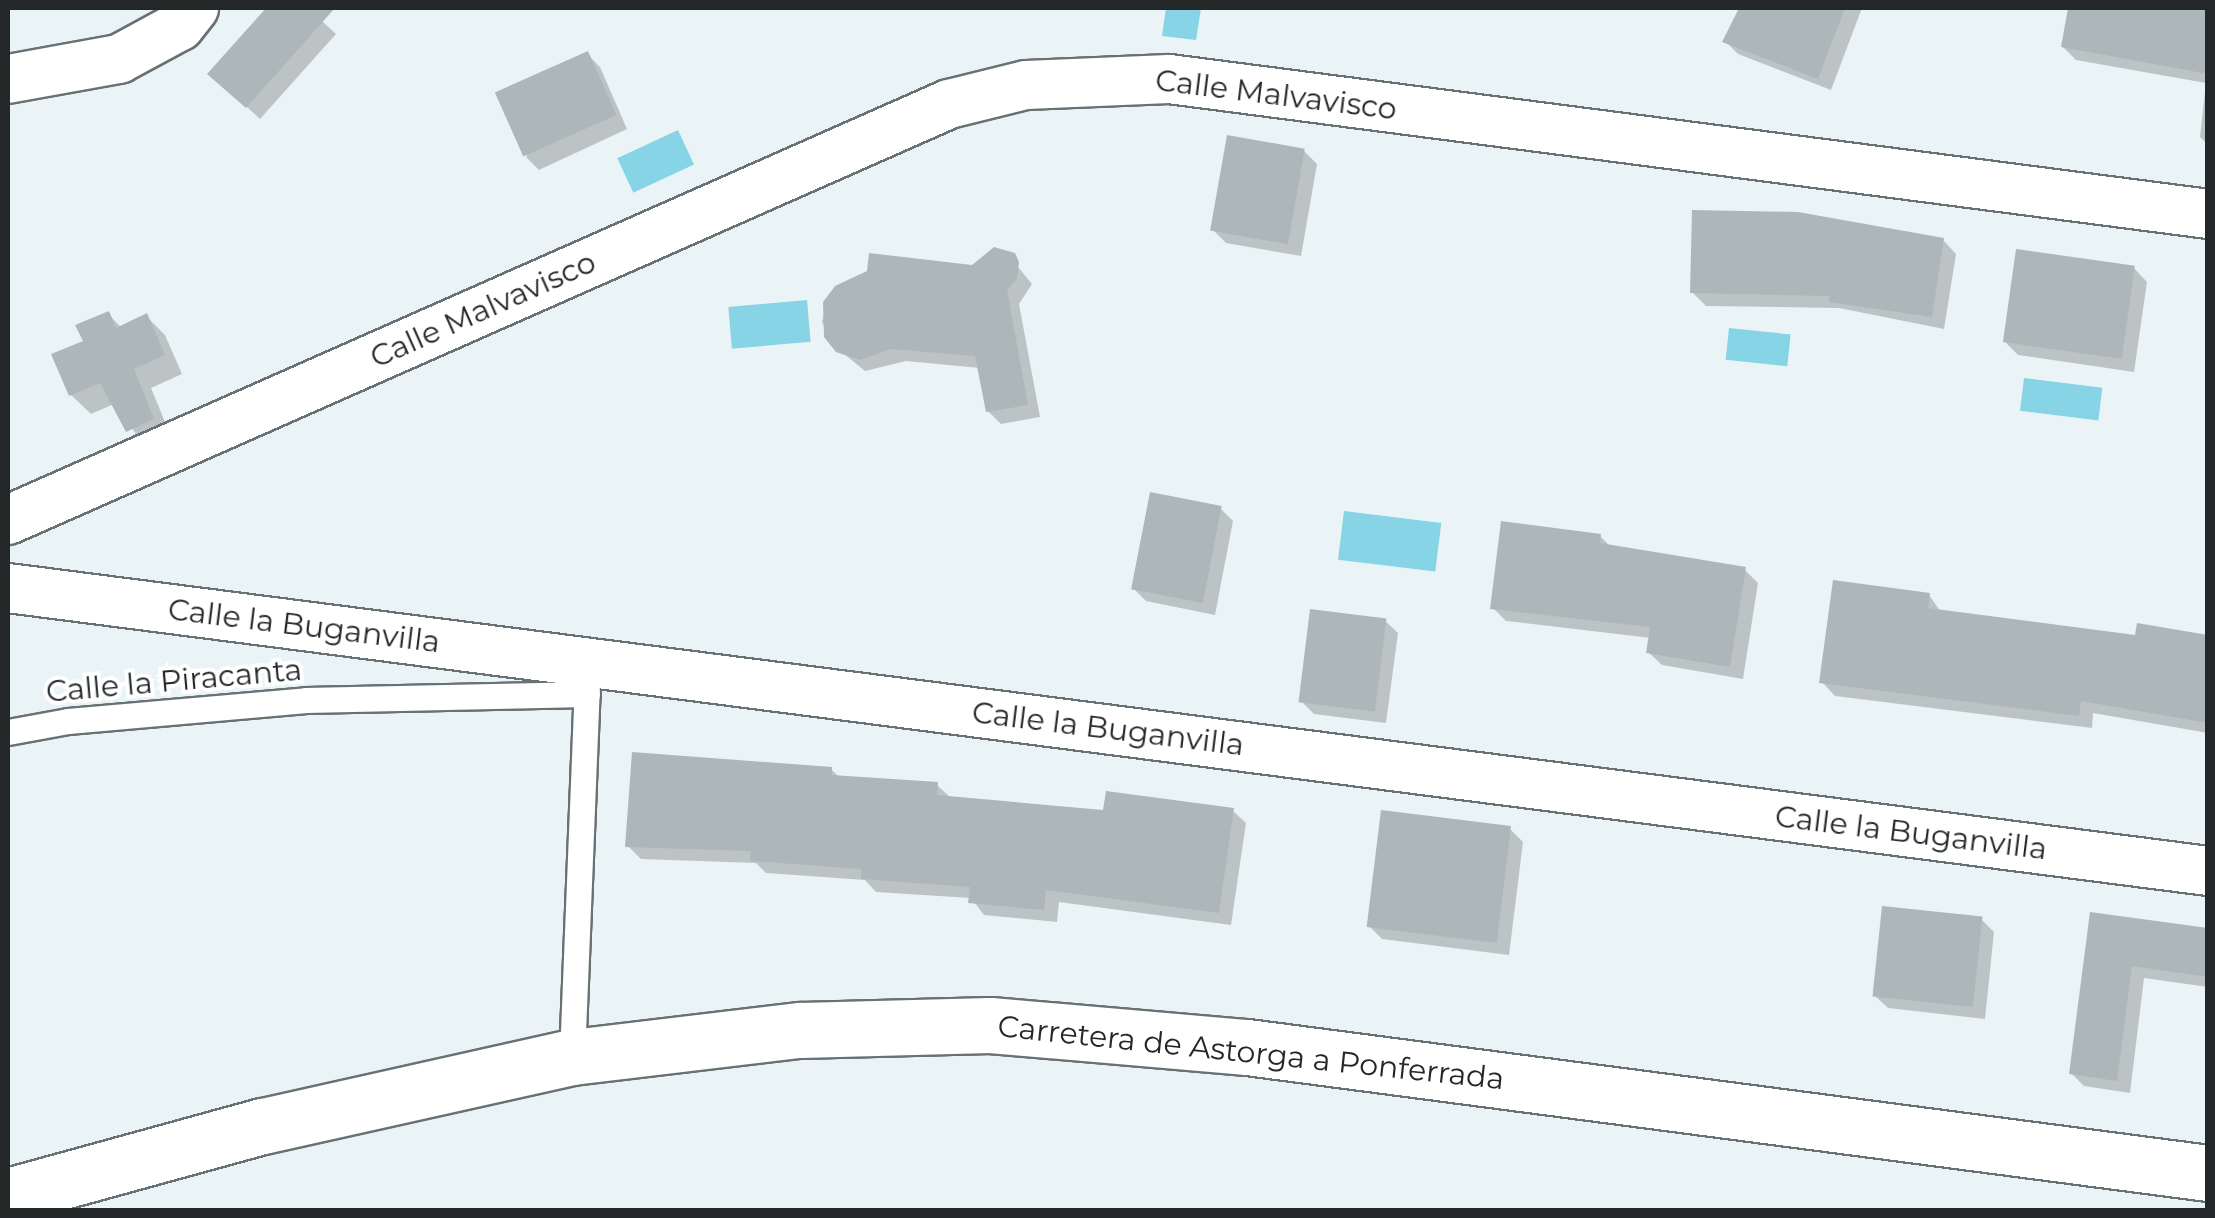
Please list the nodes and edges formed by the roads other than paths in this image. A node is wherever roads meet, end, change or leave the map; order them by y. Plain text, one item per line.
1 (194, 8) edge
2 (8, 79) edge
3 (2208, 214) edge
4 (8, 520) edge
5 (8, 588) edge
6 (587, 678) junction
7 (8, 732) edge
8 (2208, 871) edge
9 (572, 1057) junction
10 (2208, 1173) edge
11 (8, 1196) edge

1 - 2 street
3 - 4 street, Calle Malvavisco
5 - 6 street, Calle la Buganvilla
6 - 7 lane, Calle la Piracanta
6 - 8 street, Calle la Buganvilla
6 - 9 lane
9 - 10 main road, Carretera de Astorga a Ponferrada
9 - 11 main road, Carretera de Astorga a Ponferrada

